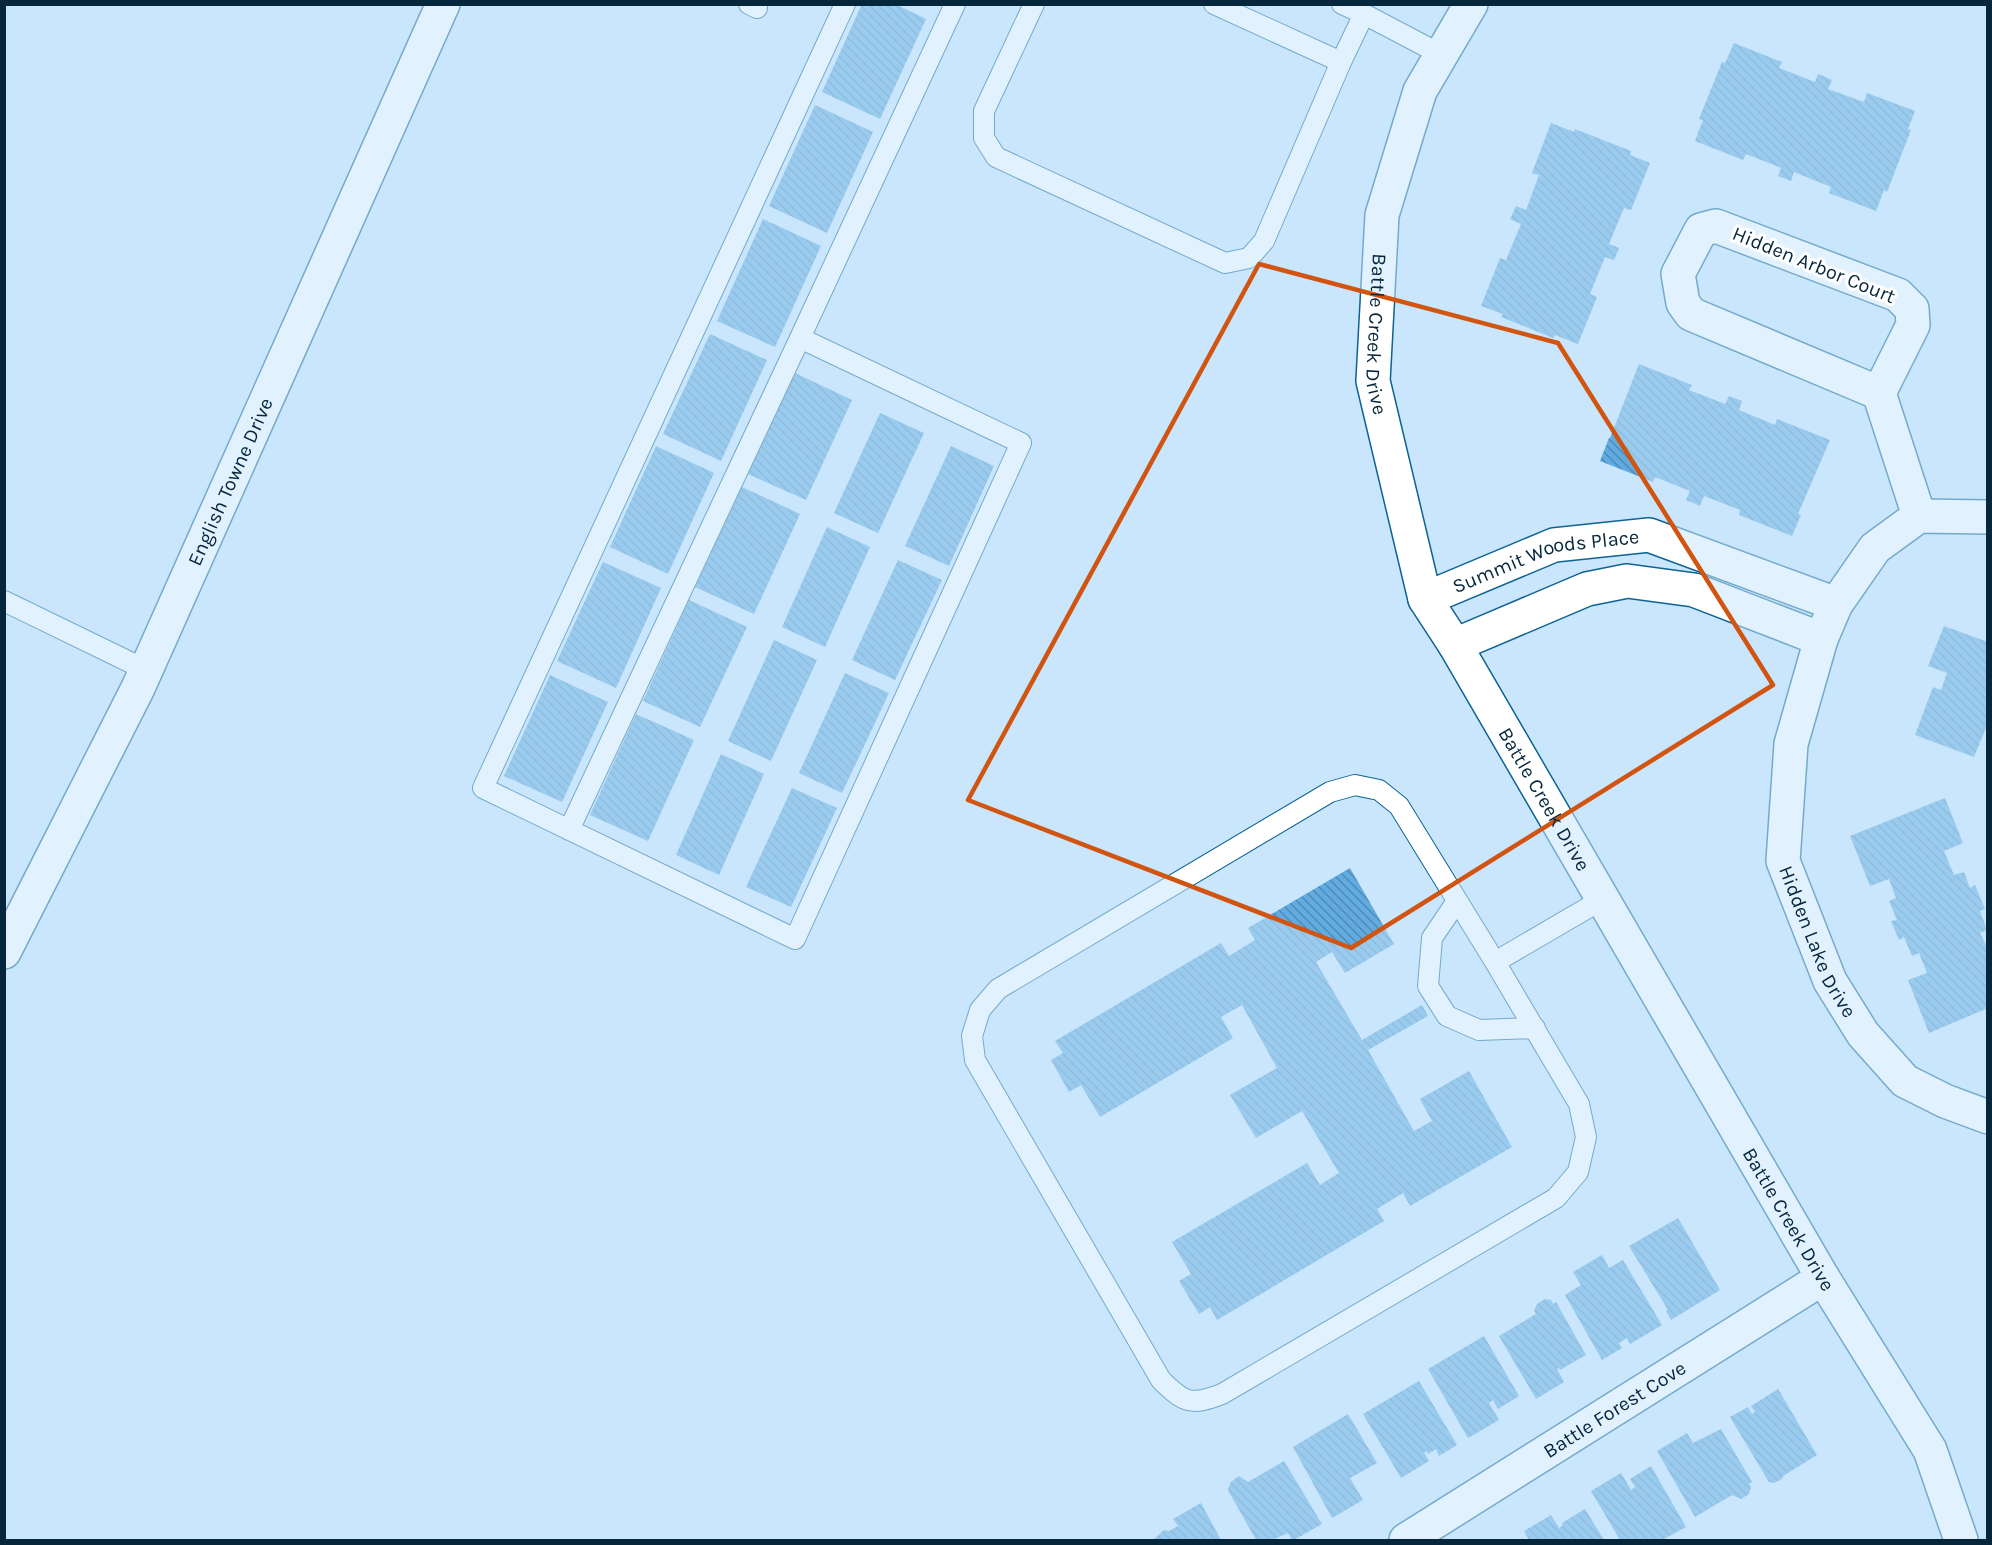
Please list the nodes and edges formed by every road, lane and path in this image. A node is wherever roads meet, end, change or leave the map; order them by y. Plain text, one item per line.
1 (442, 4) edge
2 (845, 4) edge
3 (955, 4) edge
4 (1034, 4) edge
5 (1342, 4) edge
6 (1472, 4) edge
7 (1217, 5) edge
8 (1364, 14) junction
9 (1442, 55) junction
10 (1341, 63) junction
11 (800, 338) junction
12 (1879, 393) junction
13 (1919, 516) junction
14 (1988, 517) edge
15 (1425, 598) junction
16 (4, 601) edge
17 (1836, 604) junction
18 (1821, 639) junction
19 (1455, 645) junction
20 (146, 670) junction
21 (569, 830) junction
22 (1603, 899) junction
23 (1457, 901) junction
24 (4, 952) edge
25 (1495, 962) junction
26 (1534, 1028) junction
27 (1988, 1118) edge
28 (1823, 1278) junction
29 (1406, 1540) edge
30 (1961, 1540) edge

1 - 20 street, English Towne Drive
2 - 21 lane
3 - 11 lane
4 - 10 lane
5 - 8 lane
6 - 9 street, Battle Creek Drive
7 - 10 lane
8 - 9 lane
8 - 10 lane
9 - 15 street, Battle Creek Drive
11 - 21 lane
11 - 21 lane
12 - 12 street, Hidden Arbor Court
12 - 13 street
13 - 14 street
13 - 17 street, Hidden Lake Drive
15 - 17 street, Summit Woods Place
15 - 19 street, Battle Creek Drive
16 - 20 lane
17 - 18 street, Hidden Lake Drive
18 - 19 street, Summit Woods Place
18 - 27 street, Hidden Lake Drive
19 - 22 street, Battle Creek Drive
20 - 24 street, English Towne Drive
22 - 25 lane
22 - 28 street, Battle Creek Drive
23 - 25 lane
23 - 26 lane
23 - 26 lane
25 - 26 lane
28 - 29 street, Battle Forest Cove
28 - 30 street, Battle Creek Drive

